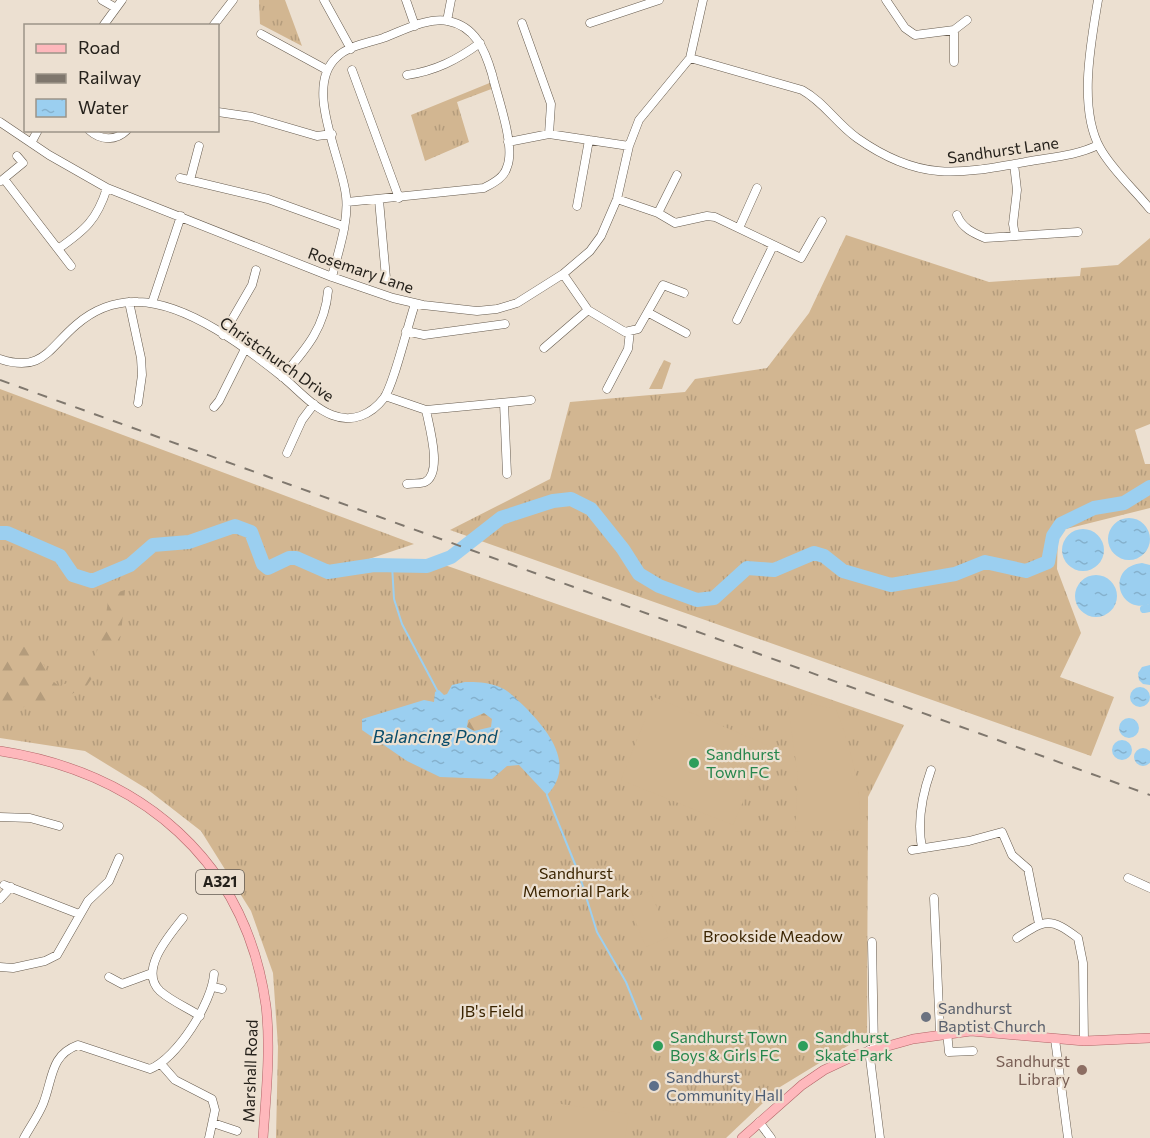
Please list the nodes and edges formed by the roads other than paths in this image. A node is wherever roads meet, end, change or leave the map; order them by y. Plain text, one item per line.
1 (102, 0) edge
2 (122, 0) edge
3 (233, 0) edge
4 (324, 0) edge
5 (406, 0) edge
6 (452, 0) edge
7 (659, 0) edge
8 (703, 0) edge
9 (886, 0) edge
10 (1098, 0) edge
11 (116, 8) junction
12 (967, 20) dead end
13 (447, 21) junction
14 (522, 23) dead end
15 (590, 23) dead end
16 (104, 24) edge
17 (215, 24) edge
18 (415, 26) junction
19 (954, 30) junction
20 (261, 34) dead end
21 (480, 43) junction
22 (351, 49) junction
23 (690, 58) junction
24 (954, 62) dead end
25 (327, 70) junction
26 (352, 70) dead end
27 (407, 75) dead end
28 (219, 112) edge
29 (0, 122) edge
30 (37, 132) edge
31 (93, 132) edge
32 (124, 132) edge
33 (332, 134) junction
34 (549, 134) junction
35 (589, 140) junction
36 (508, 142) junction
37 (31, 143) junction
38 (1098, 144) junction
39 (199, 146) dead end
40 (629, 146) junction
41 (17, 156) dead end
42 (1014, 164) junction
43 (677, 175) dead end
44 (180, 178) dead end
45 (2, 180) edge
46 (190, 180) junction
47 (107, 188) junction
48 (757, 188) dead end
49 (399, 198) junction
50 (617, 199) junction
51 (379, 200) junction
52 (347, 202) junction
53 (576, 206) dead end
54 (1150, 209) edge
55 (658, 213) junction
56 (957, 215) dead end
57 (181, 216) junction
58 (822, 221) dead end
59 (343, 226) junction
60 (738, 228) junction
61 (1077, 232) dead end
62 (1016, 235) junction
63 (773, 246) junction
64 (58, 249) junction
65 (71, 266) dead end
66 (256, 270) dead end
67 (563, 274) junction
68 (332, 276) junction
69 (386, 278) dead end
70 (328, 291) dead end
71 (684, 293) dead end
72 (129, 302) junction
73 (152, 303) junction
74 (415, 304) junction
75 (588, 310) junction
76 (649, 313) junction
77 (736, 320) dead end
78 (505, 324) dead end
79 (406, 331) junction
80 (630, 331) junction
81 (686, 333) dead end
82 (223, 335) junction
83 (544, 348) dead end
84 (245, 349) junction
85 (0, 359) edge
86 (282, 377) junction
87 (607, 388) dead end
88 (385, 396) junction
89 (531, 400) dead end
90 (138, 403) dead end
91 (504, 403) junction
92 (314, 404) junction
93 (214, 407) dead end
94 (426, 410) junction
95 (287, 453) dead end
96 (507, 474) dead end
97 (406, 484) dead end
98 (0, 751) edge
99 (931, 770) dead end
100 (0, 817) edge
101 (59, 826) dead end
102 (922, 848) junction
103 (912, 850) dead end
104 (119, 858) dead end
105 (1128, 878) dead end
106 (1150, 888) edge
107 (934, 898) dead end
108 (0, 899) edge
109 (79, 914) junction
110 (183, 918) dead end
111 (1039, 924) junction
112 (178, 925) junction
113 (187, 929) dead end
114 (1017, 938) dead end
115 (872, 942) dead end
116 (0, 967) edge
117 (152, 973) junction
118 (214, 974) dead end
119 (109, 977) dead end
120 (213, 987) junction
121 (222, 989) dead end
122 (200, 1016) junction
123 (944, 1033) junction
124 (1150, 1038) edge
125 (1055, 1039) junction
126 (1084, 1041) junction
127 (872, 1050) junction
128 (973, 1051) dead end
129 (161, 1064) junction
130 (759, 1122) junction
131 (213, 1123) junction
132 (237, 1131) dead end
133 (24, 1138) edge
134 (209, 1138) edge
135 (262, 1138) edge
136 (742, 1138) edge
137 (771, 1138) edge
138 (880, 1138) edge
139 (1068, 1138) edge

1 - 11 street
2 - 11 street
3 - 17 street
4 - 22 street
5 - 18 street
6 - 13 street
7 - 15 street
8 - 23 street, Rosemary Lane
9 - 19 street
10 - 38 street
11 - 16 street
12 - 19 street
13 - 18 street
13 - 21 street
14 - 34 street
18 - 22 street
19 - 24 street
20 - 25 street
21 - 27 street
21 - 36 street
22 - 25 street
23 - 40 street, Rosemary Lane
23 - 42 street, Sandhurst Lane
25 - 33 street
26 - 49 street
28 - 33 street
29 - 37 street, Rosemary Lane
30 - 37 street
31 - 32 street
33 - 52 street
34 - 35 street
34 - 36 street
35 - 40 street
35 - 53 street
36 - 49 street
37 - 47 street, Rosemary Lane
38 - 42 street, Sandhurst Lane
38 - 54 street
39 - 46 street
40 - 50 street, Rosemary Lane
41 - 45 street
42 - 62 street
43 - 55 street
44 - 46 street
45 - 64 street
46 - 59 street
47 - 57 street, Rosemary Lane
47 - 64 street
48 - 60 street
49 - 51 street
50 - 55 street
50 - 67 street, Rosemary Lane
51 - 52 street
51 - 69 street
52 - 59 street
55 - 60 street
56 - 62 street
57 - 68 street, Rosemary Lane
57 - 73 street
58 - 63 street
59 - 68 street
60 - 63 street
61 - 62 street
63 - 77 street
64 - 65 street
66 - 82 street
67 - 74 street, Rosemary Lane
67 - 75 street
68 - 74 street, Rosemary Lane
70 - 86 street
71 - 76 street
72 - 73 street, Christchurch Drive
72 - 85 street, Christchurch Drive
72 - 90 street
73 - 82 street, Christchurch Drive
74 - 79 street
75 - 80 street
75 - 83 street
76 - 80 street
76 - 81 street
78 - 79 street
79 - 88 street
80 - 87 street
82 - 84 street, Christchurch Drive
84 - 86 street, Christchurch Drive
84 - 93 street
86 - 92 street, Christchurch Drive
88 - 92 street, Christchurch Drive
88 - 94 street
89 - 91 street
91 - 94 street
91 - 96 street
92 - 95 street
94 - 97 street
98 - 135 main road, Marshall Road / A321
99 - 102 street
100 - 101 street
102 - 103 street
102 - 111 street
104 - 109 street
105 - 106 street
107 - 123 street
108 - 109 street
109 - 116 street
110 - 112 street
111 - 114 street
111 - 126 street
112 - 113 street
112 - 117 street
115 - 127 street
117 - 119 street
117 - 122 street
118 - 120 street
120 - 121 street
120 - 122 street
122 - 129 street
123 - 125 main road
123 - 127 main road
123 - 128 street
124 - 126 main road
125 - 126 main road
125 - 139 street
127 - 130 main road
127 - 138 street
129 - 131 street
129 - 133 street
130 - 136 main road
130 - 137 street
131 - 132 street
131 - 134 street

